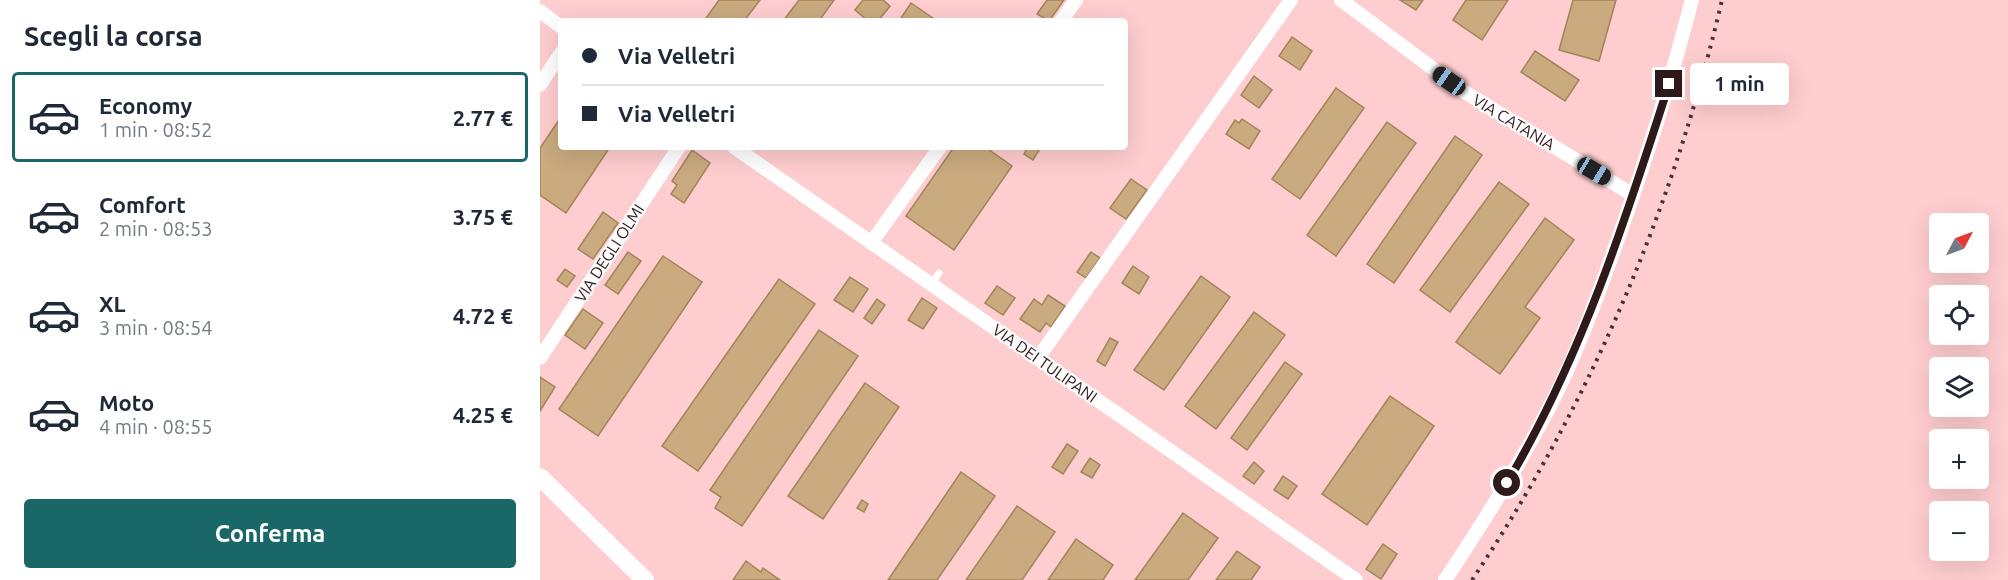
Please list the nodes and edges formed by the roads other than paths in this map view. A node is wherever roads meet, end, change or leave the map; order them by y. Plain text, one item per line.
1 (1076, 0) edge
2 (1291, 0) edge
3 (1341, 0) edge
4 (1692, 0) edge
5 (540, 11) edge
6 (1063, 18) edge
7 (558, 25) edge
8 (558, 58) edge
9 (540, 85) edge
10 (677, 150) edge
11 (738, 150) edge
12 (938, 150) edge
13 (1634, 195) junction
14 (871, 243) junction
15 (540, 358) edge
16 (1038, 358) junction
17 (540, 477) edge
18 (645, 580) edge
19 (1356, 580) edge
20 (1445, 580) edge

1 - 6 street
2 - 16 street
3 - 13 street, VIA CATANIA
4 - 13 street
5 - 7 street
8 - 9 street
10 - 15 street, VIA DEGLI OLMI
11 - 14 street, VIA DEI TULIPANI
12 - 14 street
13 - 20 street
14 - 16 street, VIA DEI TULIPANI
16 - 19 street, VIA DEI TULIPANI
17 - 18 street

